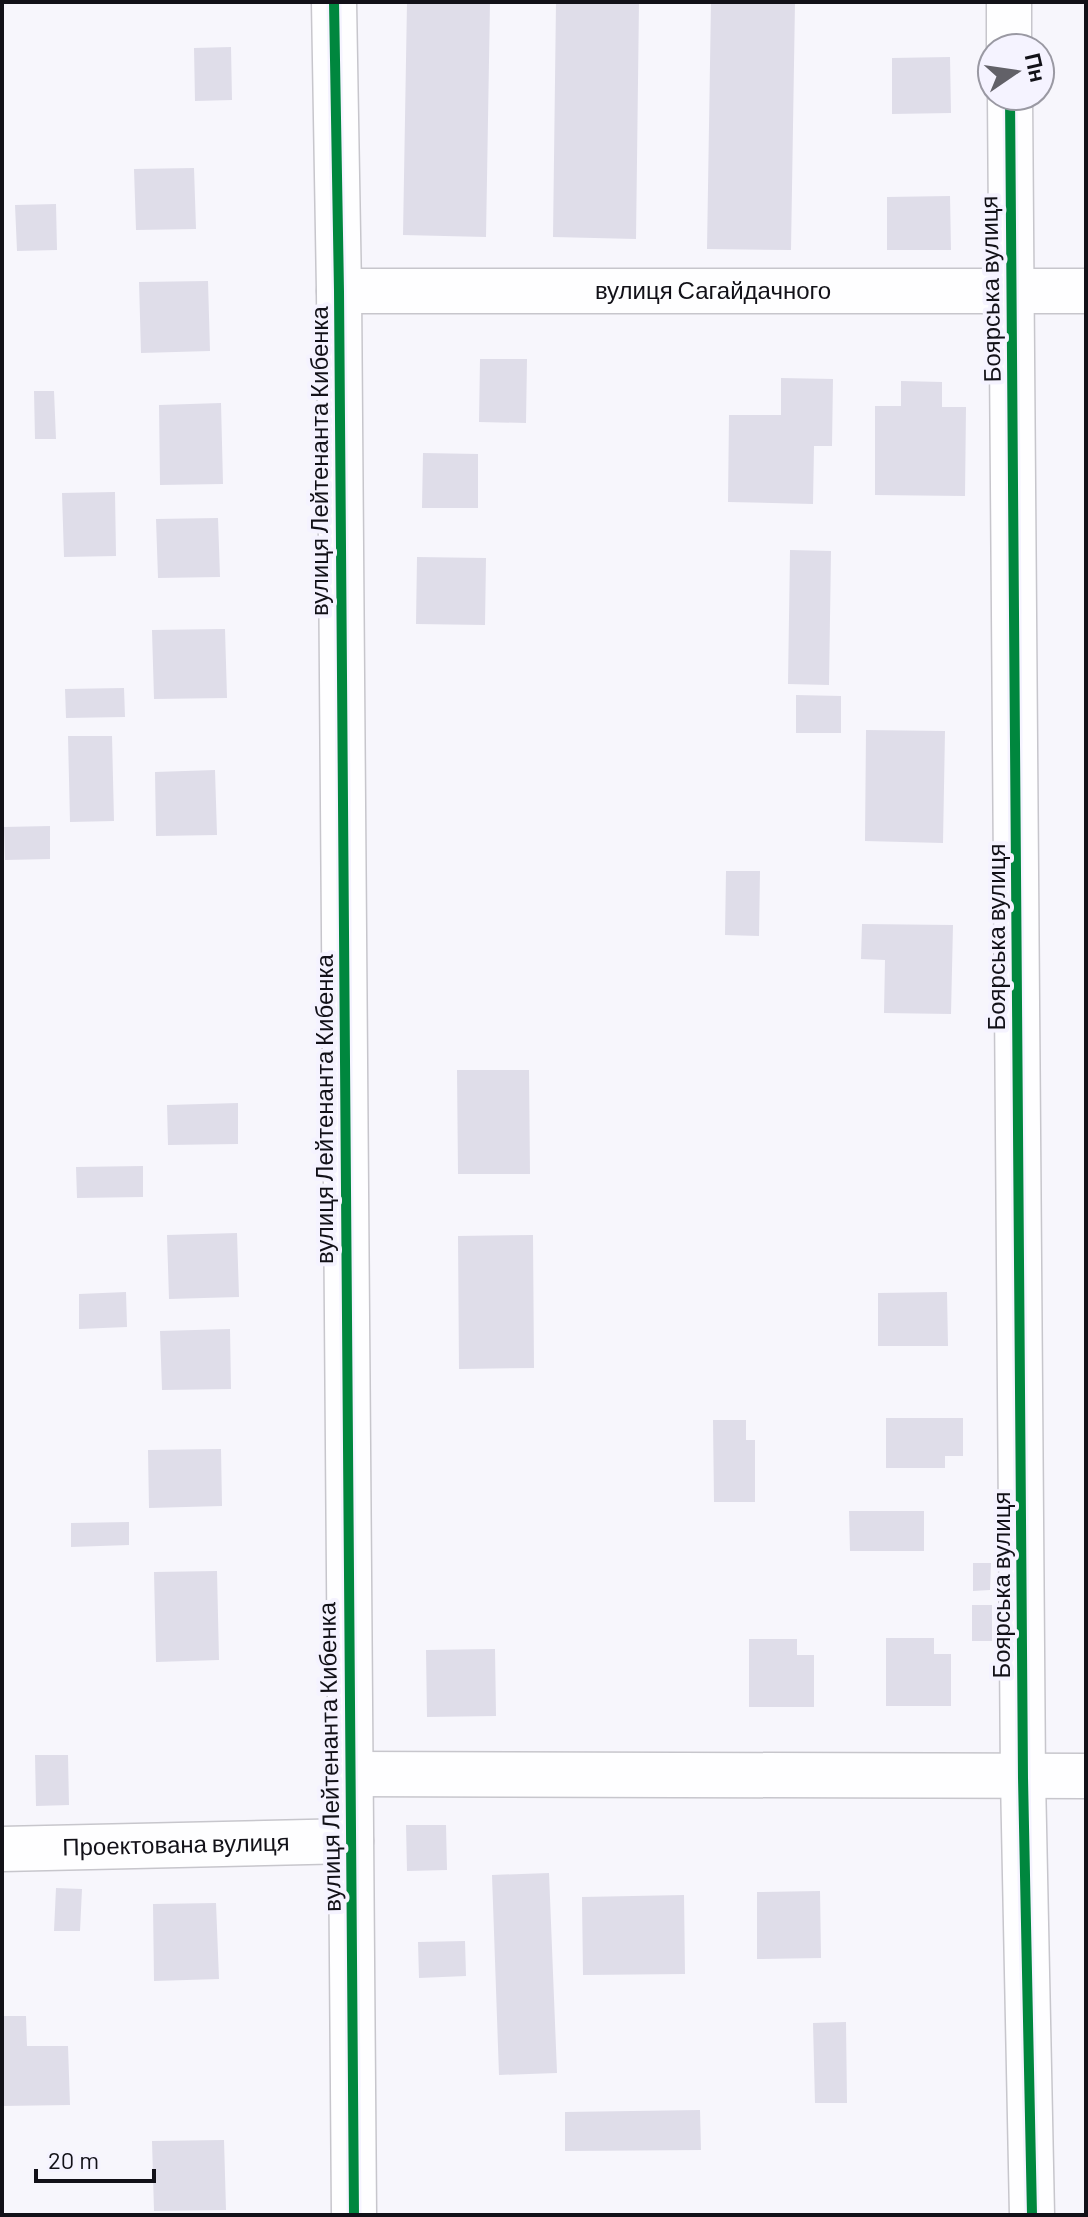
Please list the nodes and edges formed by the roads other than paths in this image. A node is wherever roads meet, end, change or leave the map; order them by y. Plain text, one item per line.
1 (334, 2) edge
2 (1009, 2) edge
3 (1009, 32) edge
4 (1010, 112) edge
5 (1012, 290) junction
6 (339, 291) junction
7 (1086, 291) edge
8 (349, 1774) junction
9 (1086, 1776) edge
10 (1023, 1778) junction
11 (351, 1841) junction
12 (2, 1849) edge
13 (354, 2215) edge
14 (1032, 2215) edge

1 - 6 street, вулиця Лейтенанта Кибенка
2 - 3 street
4 - 5 street, Боярська вулиця
5 - 6 street, вулиця Сагайдачного
5 - 7 street, вулиця Сагайдачного
5 - 10 street, Боярська вулиця
6 - 8 street, вулиця Лейтенанта Кибенка
8 - 10 street
8 - 11 street, вулиця Лейтенанта Кибенка
9 - 10 street
10 - 14 street, Боярська вулиця
11 - 12 street, Проектована вулиця
11 - 13 street, вулиця Лейтенанта Кибенка

